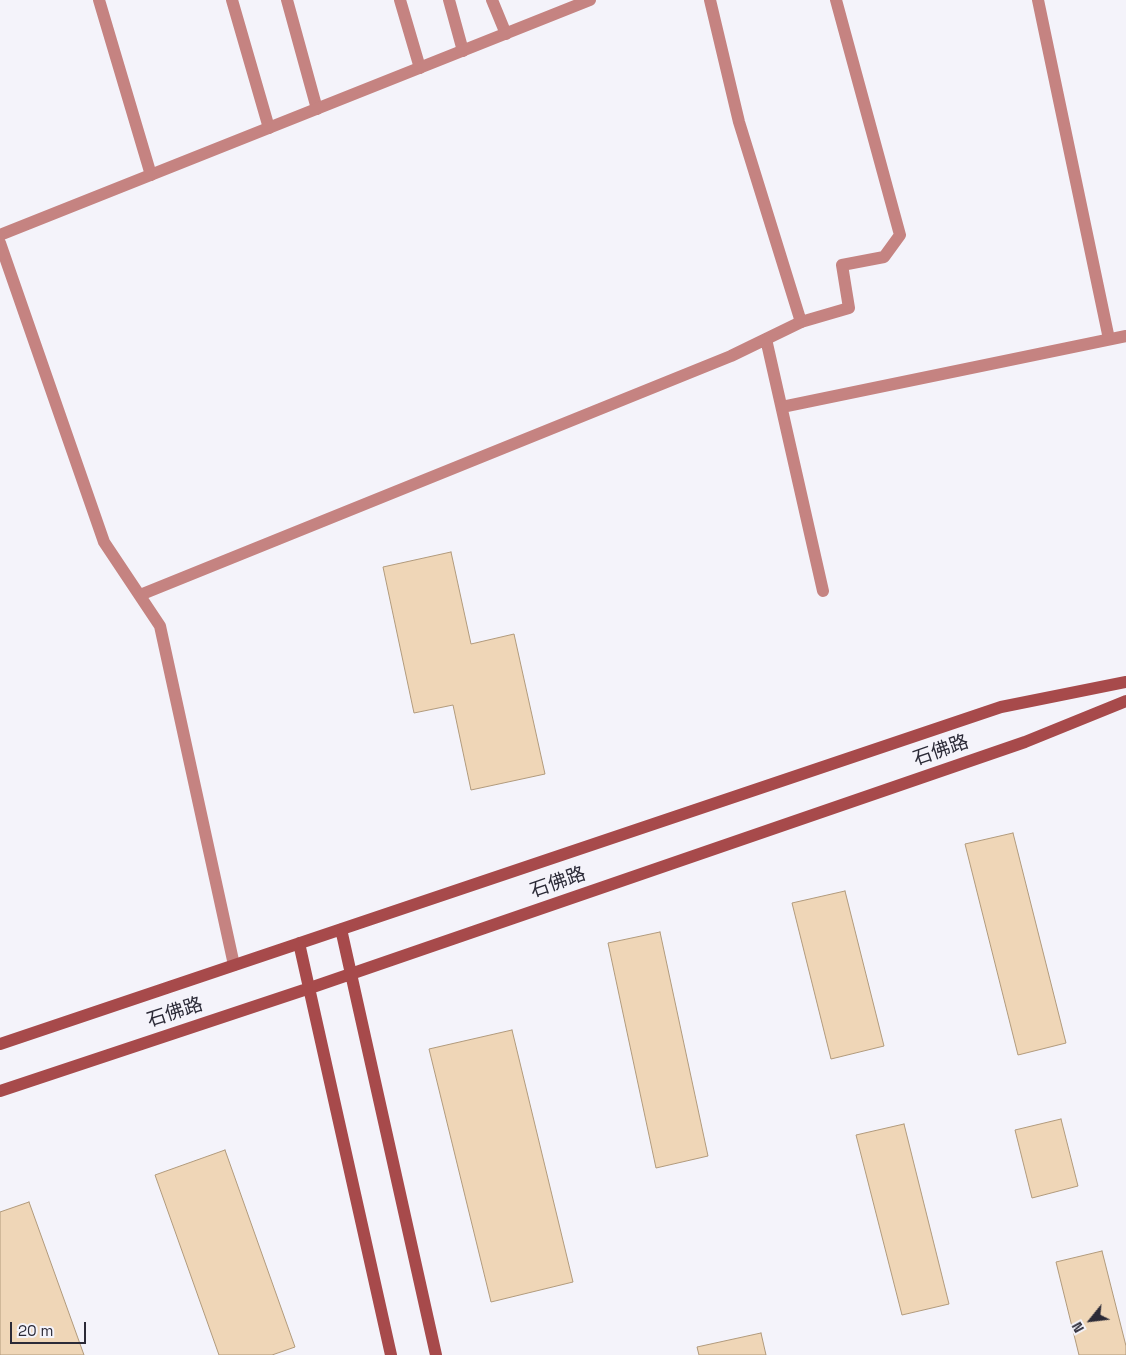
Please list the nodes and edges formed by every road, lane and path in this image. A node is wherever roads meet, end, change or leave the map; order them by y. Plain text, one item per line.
1 (99, 0) edge
2 (232, 0) edge
3 (287, 0) edge
4 (400, 0) edge
5 (449, 0) edge
6 (492, 0) edge
7 (590, 0) edge
8 (710, 0) edge
9 (836, 0) edge
10 (1038, 0) edge
11 (506, 34) junction
12 (463, 51) junction
13 (420, 68) junction
14 (317, 109) junction
15 (269, 128) junction
16 (151, 175) junction
17 (0, 235) edge
18 (0, 243) edge
19 (801, 322) junction
20 (1126, 336) edge
21 (766, 339) junction
22 (1109, 339) junction
23 (782, 407) junction
24 (823, 591) dead end
25 (140, 595) junction
26 (1126, 682) edge
27 (1126, 701) edge
28 (341, 929) junction
29 (299, 943) junction
30 (234, 965) junction
31 (351, 974) junction
32 (310, 988) junction
33 (0, 1044) edge
34 (0, 1091) edge
35 (391, 1355) edge
36 (436, 1355) edge

1 - 16 street
2 - 15 street
3 - 14 street
4 - 13 street
5 - 12 street
6 - 11 street
7 - 11 street
8 - 19 street
9 - 19 street
10 - 22 street
11 - 12 street
12 - 13 street
13 - 14 street
14 - 15 street
15 - 16 street
16 - 17 street
18 - 25 street
19 - 21 street
20 - 22 street
21 - 23 street
21 - 25 street
22 - 23 street
23 - 24 street
25 - 30 street
26 - 28 street, 石佛路
27 - 31 street, 石佛路
28 - 29 street, 石佛路
28 - 31 street
29 - 30 street, 石佛路
29 - 32 street
30 - 33 street, 石佛路
31 - 32 street, 石佛路
31 - 36 street
32 - 34 street, 石佛路
32 - 35 street

